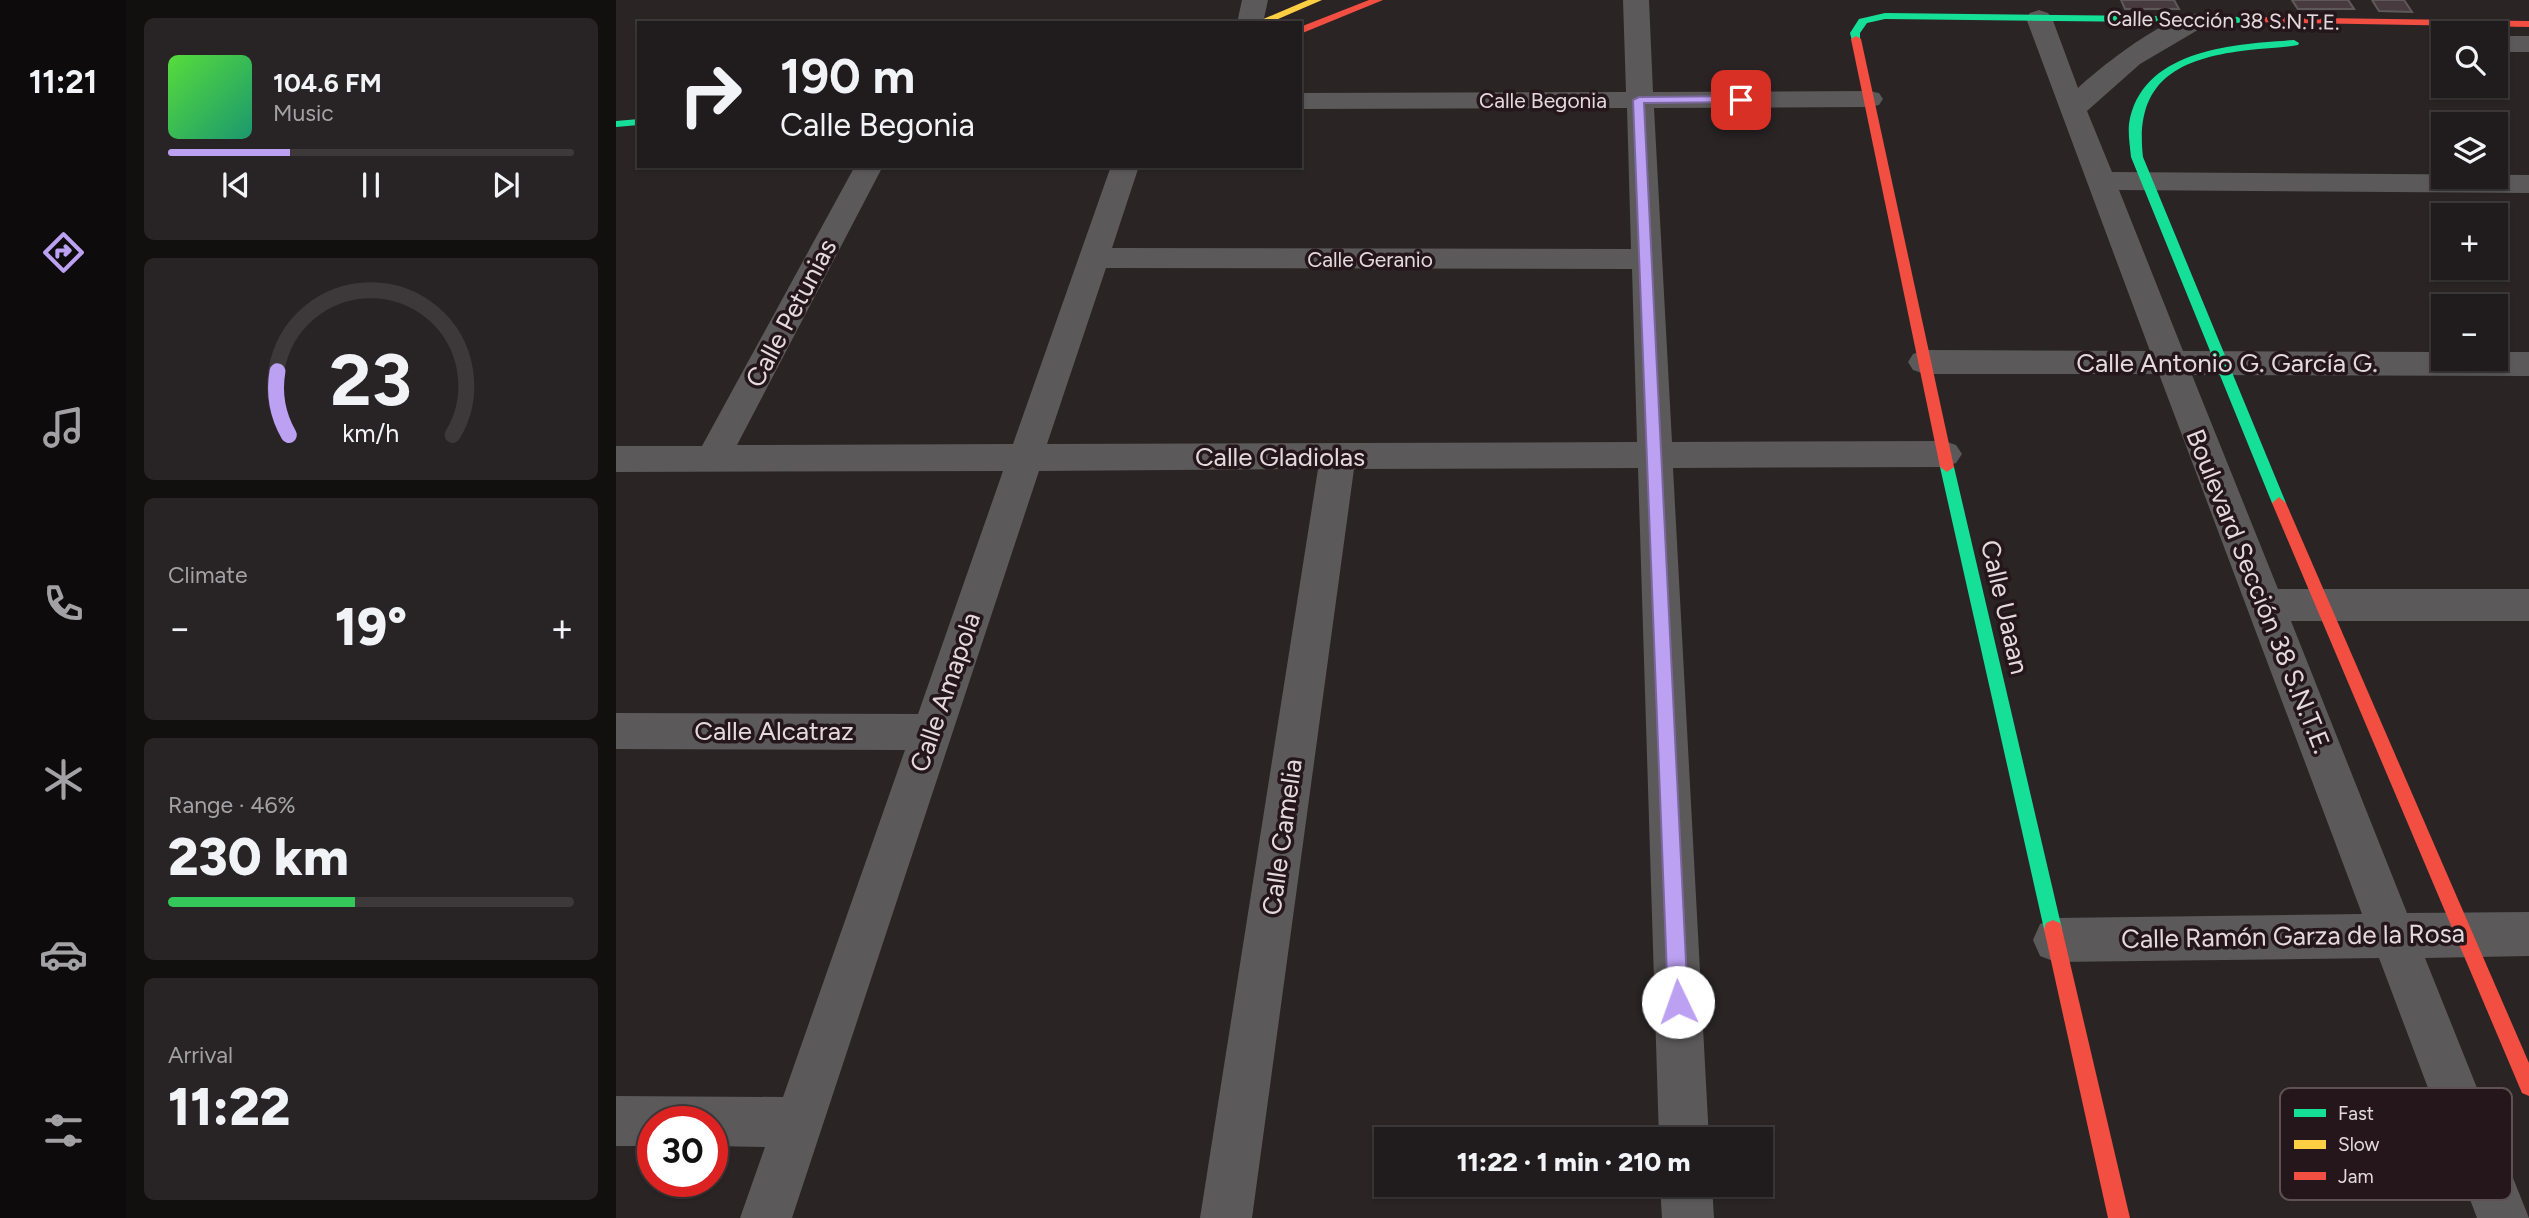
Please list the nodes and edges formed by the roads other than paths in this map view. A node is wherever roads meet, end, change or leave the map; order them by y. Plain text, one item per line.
1 (1255, 0) edge
2 (1317, 0) edge
3 (1378, 0) edge
4 (1636, 0) edge
5 (1875, 16) joint
6 (2039, 18) junction
7 (2199, 19) junction
8 (1250, 21) edge
9 (1264, 21) edge
10 (2529, 29) edge
11 (1302, 30) edge
12 (2508, 39) edge
13 (2309, 43) dead end
14 (2174, 67) joint
15 (1869, 99) junction
16 (1639, 100) junction
17 (1302, 101) edge
18 (2073, 110) junction
19 (637, 122) edge
20 (616, 124) edge
21 (868, 168) edge
22 (1124, 168) edge
23 (2100, 181) junction
24 (2146, 181) junction
25 (2524, 191) edge
26 (1094, 258) junction
27 (1645, 259) junction
28 (1925, 362) junction
29 (2168, 363) junction
30 (2219, 363) junction
31 (2529, 364) edge
32 (1944, 454) junction
33 (1654, 455) junction
34 (1338, 457) junction
35 (1025, 458) junction
36 (616, 459) edge
37 (712, 459) junction
38 (2266, 605) junction
39 (2324, 605) junction
40 (2529, 605) edge
41 (616, 731) edge
42 (931, 732) junction
43 (2393, 933) junction
44 (2465, 934) junction
45 (2529, 934) edge
46 (2056, 940) junction
47 (2529, 1086) edge
48 (2453, 1088) edge
49 (616, 1121) edge
50 (798, 1122) junction
51 (1683, 1127) edge
52 (1687, 1197) edge
53 (2496, 1200) edge
54 (766, 1218) edge
55 (1226, 1218) edge
56 (1688, 1218) edge
57 (2119, 1218) edge
58 (2503, 1218) edge

1 - 8 street
2 - 9 street
3 - 11 street
4 - 16 street
5 - 6 street, Calle Sección 38 S.N.T.E.
5 - 15 street, Calle Uaaan
6 - 7 street, Calle Sección 38 S.N.T.E.
6 - 18 street, Boulevard Sección 38 S.N.T.E.
7 - 10 street, Calle Sección 38 S.N.T.E.
7 - 18 street
10 - 12 street, Calle Sección 38 S.N.T.E.
13 - 14 street, Calle Sección 38 S.N.T.E.
14 - 24 street, Boulevard Sección 38 S.N.T.E.
15 - 16 street, Calle Begonia
15 - 28 street, Calle Uaaan
16 - 17 street, Calle Begonia
16 - 27 street
18 - 23 street, Boulevard Sección 38 S.N.T.E.
19 - 20 street
21 - 37 street, Calle Petunias
22 - 26 street, Calle Amapola
23 - 24 street
23 - 29 street, Boulevard Sección 38 S.N.T.E.
24 - 25 street
24 - 30 street, Boulevard Sección 38 S.N.T.E.
26 - 27 street, Calle Geranio
26 - 35 street, Calle Amapola
27 - 33 street
28 - 29 street, Calle Antonio G. García G.
28 - 32 street, Calle Uaaan
29 - 30 street, Calle Antonio G. García G.
29 - 38 street, Boulevard Sección 38 S.N.T.E.
30 - 31 street, Calle Antonio G. García G.
30 - 39 street, Boulevard Sección 38 S.N.T.E.
32 - 33 street, Calle Gladiolas
32 - 46 street, Calle Uaaan
33 - 34 street, Calle Gladiolas
33 - 51 street
34 - 35 street, Calle Gladiolas
34 - 55 street, Calle Camelia
35 - 37 street, Calle Gladiolas
35 - 42 street, Calle Amapola
36 - 37 street, Calle Gladiolas
38 - 39 street
38 - 43 street, Boulevard Sección 38 S.N.T.E.
39 - 40 street
39 - 44 street, Boulevard Sección 38 S.N.T.E.
41 - 42 street, Calle Alcatraz
42 - 50 street, Calle Amapola
43 - 44 street, Calle Ramón Garza de la Rosa
43 - 46 street, Calle Ramón Garza de la Rosa
43 - 48 street, Boulevard Sección 38 S.N.T.E.
44 - 45 street, Calle Ramón Garza de la Rosa
44 - 47 street, Boulevard Sección 38 S.N.T.E.
46 - 57 street, Calle Uaaan
49 - 50 street
50 - 54 street, Calle Amapola
52 - 56 street
53 - 58 street, Boulevard Sección 38 S.N.T.E.

